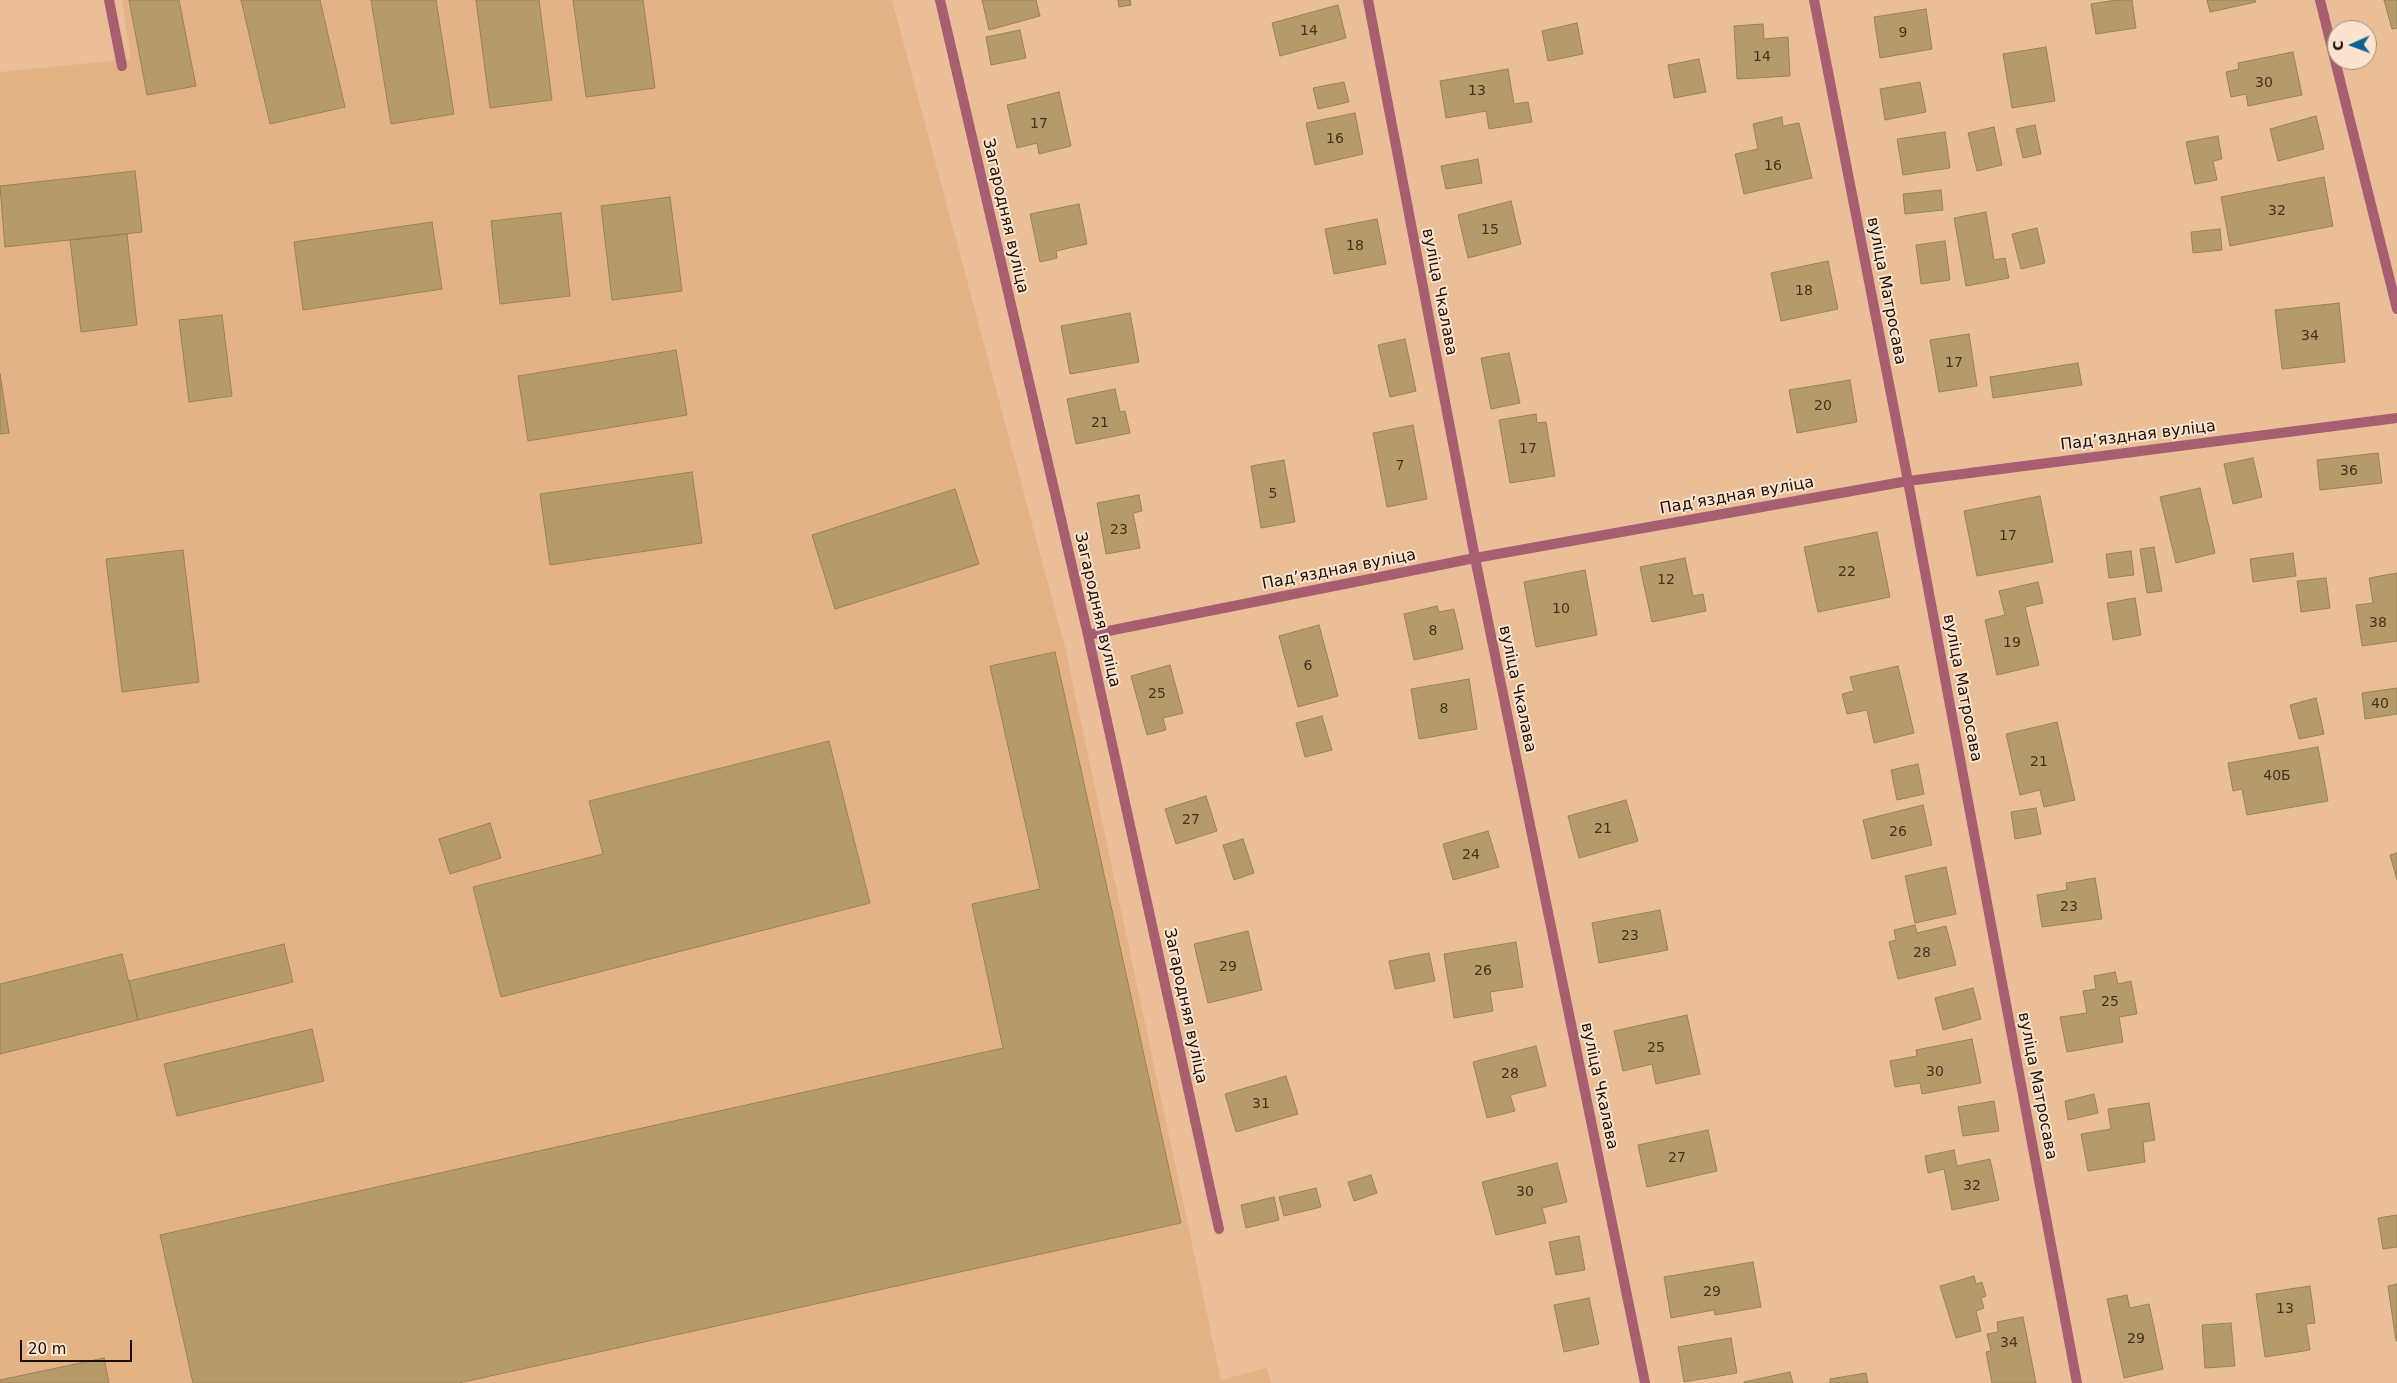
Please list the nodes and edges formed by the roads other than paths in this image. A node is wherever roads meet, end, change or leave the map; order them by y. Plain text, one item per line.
1 (109, 0) edge
2 (940, 0) edge
3 (1368, 0) edge
4 (1814, 0) edge
5 (2320, 0) edge
6 (122, 66) dead end
7 (2397, 308) edge
8 (2397, 418) edge
9 (1908, 481) junction
10 (1475, 558) junction
11 (1088, 635) junction
12 (1219, 1229) dead end
13 (1645, 1383) edge
14 (2077, 1383) edge

1 - 6 street
2 - 11 street, Загародняя вуліца
3 - 10 street, вуліца Чкалава
4 - 9 street, вуліца Матросава
5 - 7 street
8 - 9 street, Падʼяздная вуліца
9 - 10 street, Падʼяздная вуліца
9 - 14 street, вуліца Матросава
10 - 11 street, Падʼяздная вуліца
10 - 13 street, вуліца Чкалава
11 - 12 street, Загародняя вуліца

